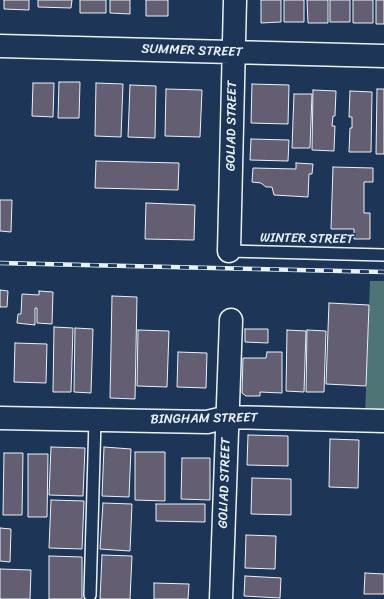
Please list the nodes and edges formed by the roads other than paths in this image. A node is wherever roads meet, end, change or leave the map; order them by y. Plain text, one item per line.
1 (234, 0) edge
2 (0, 46) edge
3 (234, 52) junction
4 (384, 56) edge
5 (229, 251) joint
6 (384, 255) edge
7 (231, 320) dead end
8 (228, 417) junction
9 (0, 418) edge
10 (95, 420) junction
11 (384, 421) edge
12 (90, 595) dead end
13 (221, 599) edge

1 - 3 street, GOLIAD STREET
2 - 3 street, SUMMER STREET
3 - 4 street, SUMMER STREET
3 - 5 street, GOLIAD STREET
5 - 6 lane, WINTER STREET
7 - 8 street, GOLIAD STREET
8 - 10 street, BINGHAM STREET
8 - 11 street, BINGHAM STREET
8 - 13 street, GOLIAD STREET
9 - 10 street, BINGHAM STREET
10 - 12 lane

